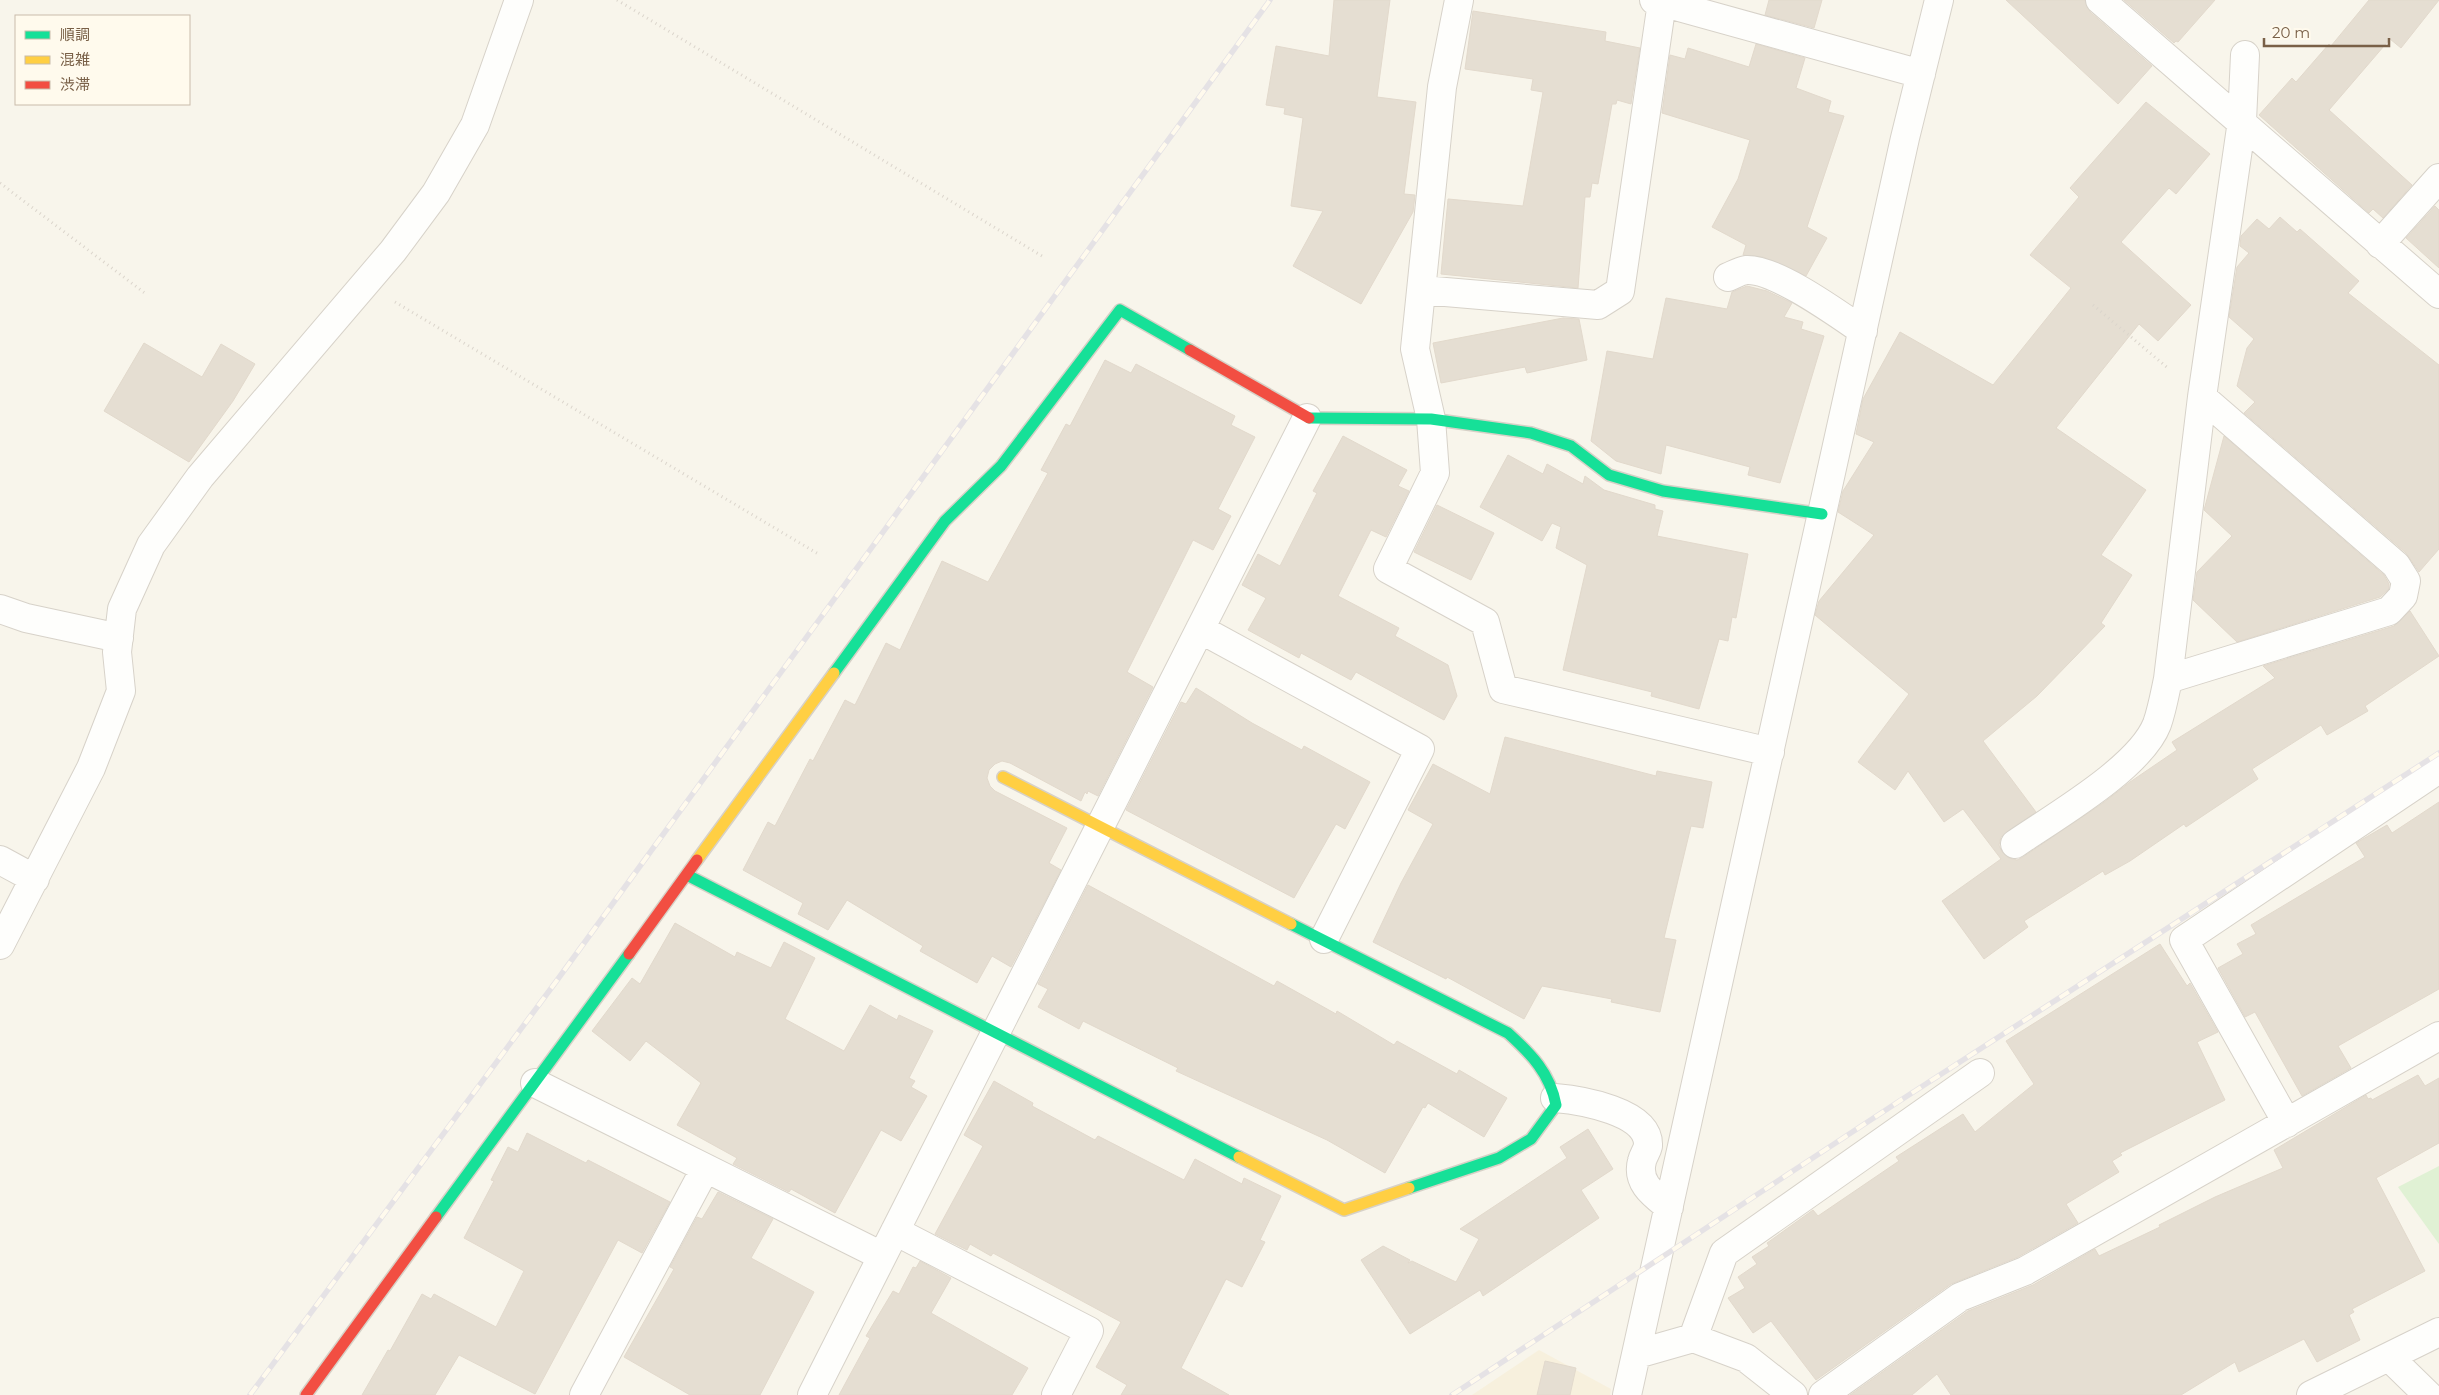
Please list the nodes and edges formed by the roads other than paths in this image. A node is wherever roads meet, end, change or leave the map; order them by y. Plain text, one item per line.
1 (519, 0) edge
2 (1459, 0) edge
3 (1939, 0) edge
4 (2100, 0) edge
5 (1658, 1) edge
6 (2245, 55) dead end
7 (1921, 74) junction
8 (2242, 121) junction
9 (2439, 178) edge
10 (2380, 244) junction
11 (1728, 277) dead end
12 (1422, 290) junction
13 (2439, 294) edge
14 (1863, 331) junction
15 (2202, 397) junction
16 (1307, 418) junction
17 (1431, 419) junction
18 (1822, 514) junction
19 (0, 609) edge
20 (1200, 630) junction
21 (119, 638) junction
22 (2168, 679) junction
23 (1770, 752) junction
24 (2439, 769) edge
25 (1003, 777) dead end
26 (1099, 828) junction
27 (2015, 844) dead end
28 (0, 860) edge
29 (687, 875) junction
30 (34, 879) junction
31 (1324, 939) junction
32 (0, 945) edge
33 (995, 1034) junction
34 (2439, 1036) edge
35 (1980, 1073) dead end
36 (535, 1083) junction
37 (1555, 1098) junction
38 (2287, 1123) junction
39 (705, 1169) junction
40 (1669, 1207) junction
41 (895, 1230) junction
42 (882, 1256) junction
43 (2439, 1332) edge
44 (1693, 1338) junction
45 (1637, 1354) junction
46 (2389, 1357) junction
47 (306, 1395) edge
48 (584, 1395) edge
49 (812, 1395) edge
50 (1056, 1395) edge
51 (1628, 1395) edge
52 (1793, 1395) edge
53 (1823, 1395) edge
54 (2311, 1395) edge
55 (2428, 1395) edge

1 - 21 street
2 - 12 street
3 - 7 street
4 - 8 street
5 - 7 street
5 - 12 street
6 - 8 street
7 - 14 street
8 - 10 street
8 - 15 street
9 - 10 street
10 - 13 street
11 - 14 street
12 - 17 street
14 - 18 street
15 - 22 street
15 - 22 street
16 - 17 street
16 - 20 street
16 - 29 street
17 - 18 street
17 - 23 street
18 - 23 street
19 - 21 street
20 - 26 street
20 - 31 street
21 - 30 street
22 - 27 street
23 - 40 street
24 - 38 street
25 - 26 street
26 - 31 street
26 - 33 street
28 - 30 street
29 - 33 street
29 - 36 street
30 - 32 street
31 - 37 street
33 - 37 street
33 - 41 street
34 - 38 street
35 - 44 street
36 - 39 street
36 - 47 street
37 - 40 street
38 - 53 street
39 - 42 street
39 - 48 street
40 - 45 street
41 - 42 street
41 - 50 street
42 - 49 street
43 - 46 street
44 - 45 street
44 - 52 street
45 - 51 street
46 - 54 street
46 - 55 street

